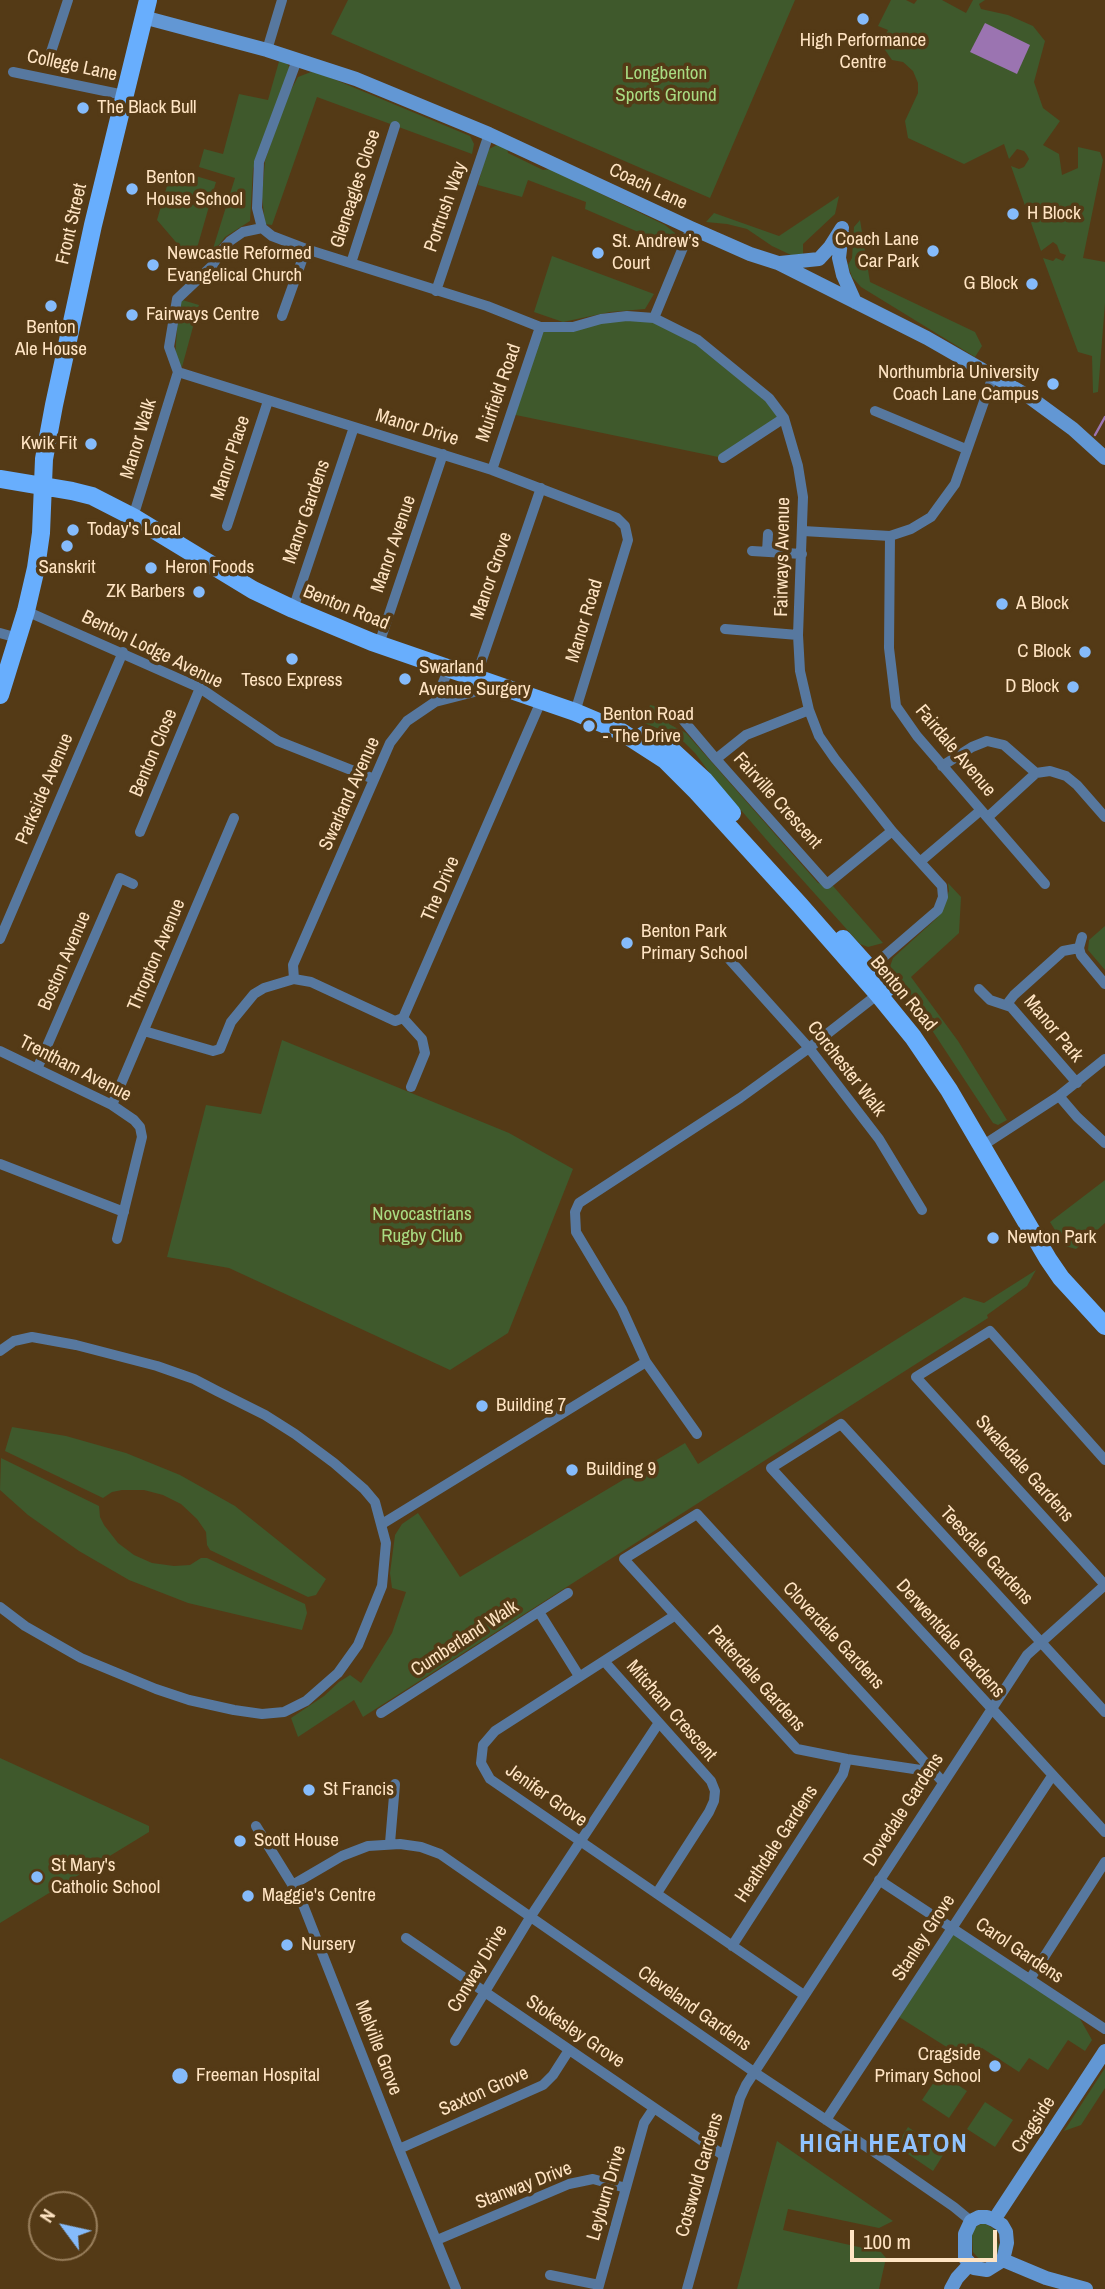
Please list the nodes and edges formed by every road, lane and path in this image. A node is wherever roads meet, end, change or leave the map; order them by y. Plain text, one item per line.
1 (68, 0) edge
2 (282, 0) edge
3 (146, 9) edge
4 (267, 50) junction
5 (51, 52) dead end
6 (297, 60) junction
7 (13, 72) dead end
8 (124, 95) junction
9 (395, 126) dead end
10 (489, 134) junction
11 (262, 228) junction
12 (691, 228) junction
13 (306, 249) junction
14 (351, 263) junction
15 (778, 263) junction
16 (436, 291) junction
17 (855, 302) junction
18 (282, 316) dead end
19 (654, 318) junction
20 (540, 327) junction
21 (178, 372) junction
22 (993, 376) junction
23 (268, 401) junction
24 (875, 411) dead end
25 (784, 418) junction
26 (354, 427) junction
27 (966, 449) junction
28 (443, 454) junction
29 (723, 458) dead end
30 (1105, 458) edge
31 (492, 470) junction
32 (0, 479) edge
33 (34, 484) junction
34 (541, 488) junction
35 (133, 517) junction
36 (228, 526) dead end
37 (803, 531) junction
38 (768, 534) dead end
39 (890, 536) junction
40 (628, 540) joint
41 (752, 551) dead end
42 (767, 552) junction
43 (802, 554) junction
44 (293, 609) junction
45 (26, 611) junction
46 (725, 629) dead end
47 (0, 633) edge
48 (798, 635) junction
49 (18, 638) junction
50 (379, 644) junction
51 (123, 652) junction
52 (449, 668) junction
53 (476, 677) junction
54 (501, 685) junction
55 (200, 688) junction
56 (0, 695) edge
57 (542, 699) junction
58 (435, 702) junction
59 (809, 710) junction
60 (576, 712) junction
61 (683, 720) dead end
62 (716, 759) junction
63 (942, 766) junction
64 (1035, 772) junction
65 (374, 779) junction
66 (984, 813) junction
67 (1105, 817) edge
68 (234, 818) dead end
69 (892, 831) junction
70 (140, 832) dead end
71 (921, 861) junction
72 (133, 884) dead end
73 (1045, 884) dead end
74 (0, 939) edge
75 (729, 959) dead end
76 (867, 972) junction
77 (294, 979) junction
78 (1105, 984) edge
79 (979, 989) dead end
80 (883, 990) junction
81 (1007, 1004) junction
82 (403, 1018) junction
83 (144, 1031) junction
84 (809, 1048) junction
85 (0, 1051) edge
86 (1105, 1059) edge
87 (37, 1069) junction
88 (1077, 1083) junction
89 (411, 1087) dead end
90 (1059, 1096) junction
91 (113, 1105) junction
92 (987, 1143) junction
93 (1105, 1143) edge
94 (0, 1164) edge
95 (922, 1210) dead end
96 (124, 1212) junction
97 (117, 1239) dead end
98 (1105, 1310) edge
99 (1105, 1326) edge
100 (0, 1351) edge
101 (646, 1362) junction
102 (697, 1434) dead end
103 (1105, 1460) edge
104 (771, 1468) joint
105 (382, 1524) junction
106 (624, 1559) joint
107 (1105, 1585) edge
108 (568, 1593) dead end
109 (0, 1607) edge
110 (539, 1612) junction
111 (674, 1616) junction
112 (1040, 1642) junction
113 (604, 1661) junction
114 (579, 1676) junction
115 (991, 1710) junction
116 (1105, 1712) edge
117 (381, 1713) dead end
118 (658, 1724) junction
119 (848, 1759) junction
120 (934, 1772) junction
121 (1052, 1776) junction
122 (943, 1782) junction
123 (395, 1784) dead end
124 (256, 1826) dead end
125 (1105, 1832) edge
126 (580, 1842) junction
127 (390, 1843) junction
128 (1105, 1863) edge
129 (879, 1880) junction
130 (294, 1884) junction
131 (657, 1893) junction
132 (531, 1916) junction
133 (951, 1927) junction
134 (407, 1938) dead end
135 (732, 1945) junction
136 (1030, 1979) junction
137 (485, 1992) junction
138 (804, 1995) junction
139 (1105, 2029) edge
140 (455, 2041) dead end
141 (569, 2050) junction
142 (1105, 2051) edge
143 (754, 2072) junction
144 (654, 2108) junction
145 (826, 2120) junction
146 (399, 2149) junction
147 (723, 2155) junction
148 (626, 2188) junction
149 (994, 2220) junction
150 (971, 2221) junction
151 (436, 2239) junction
152 (1003, 2260) junction
153 (969, 2265) junction
154 (550, 2275) dead end
155 (598, 2287) edge
156 (456, 2289) edge
157 (687, 2289) edge
158 (951, 2289) edge
159 (1086, 2289) edge

1 - 5 street
2 - 4 street
3 - 4 street, Coach Lane
3 - 8 main road, Front Street
4 - 6 street, Coach Lane
6 - 10 street, Coach Lane
6 - 11 street
7 - 8 street, College Lane
8 - 33 main road, Front Street
9 - 14 street, Gleneagles Close
10 - 12 street, Coach Lane
10 - 16 street, Portrush Way
11 - 13 street, Fairways Avenue
11 - 21 street
12 - 15 street, Coach Lane
12 - 19 street
13 - 14 street, Fairways Avenue
13 - 18 street
14 - 16 street, Fairways Avenue
15 - 17 street, Coach Lane
15 - 17 street
16 - 20 street, Fairways Avenue
17 - 22 street, Coach Lane
19 - 20 street, Fairways Avenue
19 - 25 street, Fairways Avenue
20 - 31 street, Muirfield Road
21 - 23 street, Manor Drive
21 - 35 street, Manor Walk
22 - 27 street
22 - 30 street, Coach Lane
23 - 26 street, Manor Drive
23 - 36 street, Manor Place
24 - 27 street
25 - 29 street
25 - 37 street, Fairways Avenue
26 - 28 street, Manor Drive
26 - 44 street, Manor Gardens
27 - 39 street
28 - 31 street, Manor Drive
28 - 50 street, Manor Avenue
31 - 34 street, Manor Drive
32 - 33 main road, Benton Road
33 - 35 main road, Benton Road
33 - 45 main road, Front Street
34 - 40 street, Manor Drive
34 - 53 street, Manor Grove
35 - 44 main road, Benton Road
37 - 39 street
37 - 43 street, Fairways Avenue
38 - 42 street
39 - 63 street, Fairdale Avenue
40 - 60 street, Manor Road
41 - 42 street
42 - 43 street
43 - 48 street, Fairways Avenue
44 - 50 main road, Benton Road
45 - 49 main road, Front Street
45 - 51 street, Benton Lodge Avenue
46 - 48 street
47 - 49 street
48 - 59 street, Fairways Avenue
49 - 56 main road, Front Street
50 - 52 main road, Benton Road
51 - 55 street, Benton Lodge Avenue
51 - 74 street, Parkside Avenue
52 - 53 main road, Benton Road
52 - 58 street
53 - 54 main road, Benton Road
54 - 57 main road, Benton Road
54 - 58 street, Swarland Avenue
55 - 65 street, Benton Lodge Avenue
55 - 70 street, Benton Close
57 - 60 main road, Benton Road
57 - 82 street, The Drive
58 - 65 street, Swarland Avenue
59 - 62 street, Fairville Crescent
59 - 69 street, Fairways Avenue
60 - 76 main road, Benton Road
61 - 62 street
62 - 69 street, Fairville Crescent
63 - 64 street
63 - 66 street, Fairdale Avenue
64 - 66 street
64 - 67 street
65 - 77 street, Swarland Avenue
66 - 71 street
66 - 73 street, Fairdale Avenue
68 - 83 street, Thropton Avenue
69 - 71 street, Fairways Avenue
71 - 76 street, Fairways Avenue
72 - 87 street, Boston Avenue
75 - 84 street, Corchester Walk
76 - 80 main road, Benton Road
77 - 82 street
77 - 83 street
78 - 81 street, Manor Park
79 - 81 street
80 - 84 street
80 - 92 main road, Benton Road
81 - 88 street, Manor Park
82 - 89 street
83 - 91 street, Thropton Avenue
84 - 95 street, Corchester Walk
84 - 101 street
85 - 87 street, Trentham Avenue
86 - 88 street, Manor Park
87 - 91 street, Trentham Avenue
88 - 90 street, Manor Park
90 - 92 street, Manor Park
90 - 93 street
91 - 96 street, Trentham Avenue
92 - 98 main road, Benton Road
92 - 99 main road, Benton Road
94 - 96 street
96 - 97 street, Trentham Avenue
100 - 105 street
101 - 102 street
101 - 105 street
103 - 107 street, Swaledale Gardens
104 - 112 street, Teesdale Gardens
104 - 115 street, Derwentdale Gardens
105 - 109 street
106 - 111 street, Patterdale Gardens
106 - 120 street, Cloverdale Gardens
107 - 112 street, Dovedale Gardens
108 - 110 street, Cumberland Walk
110 - 114 street
110 - 117 street, Cumberland Walk
111 - 113 street, Jenifer Grove
111 - 119 street, Patterdale Gardens
112 - 115 street, Dovedale Gardens
112 - 116 street, Teesdale Gardens
113 - 114 street, Jenifer Grove
113 - 118 street, Mitcham Crescent
114 - 126 street, Jenifer Grove
115 - 121 street, Derwentdale Gardens
115 - 122 street, Dovedale Gardens
118 - 126 street, Conway Drive
118 - 131 street, Mitcham Crescent
119 - 120 street, Patterdale Gardens
119 - 135 street, Heathdale Gardens
120 - 122 street, Cloverdale Gardens
121 - 125 street, Derwentdale Gardens
121 - 133 street, Stanley Grove
122 - 129 street, Dovedale Gardens
123 - 127 street
124 - 130 street, Melville Grove
126 - 131 street, Jenifer Grove
126 - 132 street, Conway Drive
127 - 130 street, Cleveland Gardens
127 - 132 street, Cleveland Gardens
128 - 136 street
129 - 133 street, Carol Gardens
129 - 138 street, Dovedale Gardens
130 - 146 street, Melville Grove
131 - 135 street, Jenifer Grove
132 - 137 street, Conway Drive
132 - 143 street, Cleveland Gardens
133 - 136 street, Carol Gardens
133 - 145 street, Stanley Grove
134 - 137 street, Stokesley Grove
135 - 138 street, Jenifer Grove
136 - 139 street, Carol Gardens
137 - 140 street, Conway Drive
137 - 141 street, Stokesley Grove
138 - 143 street, Dovedale Gardens
141 - 144 street, Stokesley Grove
141 - 146 street, Saxton Grove
142 - 149 street, Cragside
143 - 145 street, Cleveland Gardens
143 - 147 street, Cotswold Gardens
144 - 147 street, Stokesley Grove
144 - 148 street, Leyburn Drive
145 - 150 street, Cleveland Gardens
146 - 151 street, Melville Grove
147 - 157 street, Cotswold Gardens
148 - 151 street, Stanway Drive
148 - 155 street, Leyburn Drive
149 - 150 street
149 - 152 street
150 - 153 street
151 - 156 street, Melville Grove
152 - 153 street
152 - 159 street
153 - 158 street
154 - 155 street

